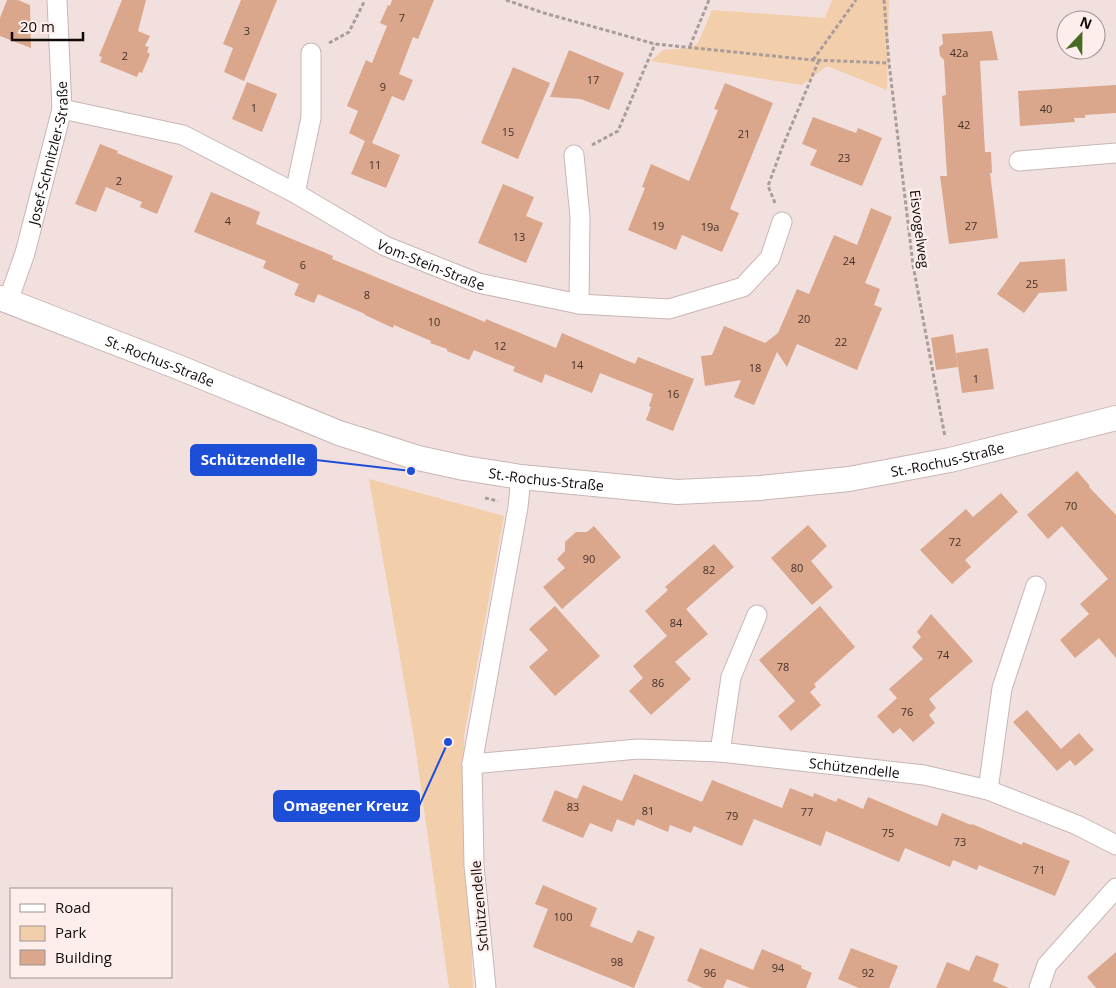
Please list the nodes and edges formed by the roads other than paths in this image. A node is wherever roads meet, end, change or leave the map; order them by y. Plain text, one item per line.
1 (57, 0) edge
2 (311, 53) road end
3 (62, 108) junction
4 (1116, 153) edge
5 (574, 155) road end
6 (1019, 162) dead end
7 (295, 193) junction
8 (782, 222) road end
9 (4, 300) edge
10 (579, 304) junction
11 (1116, 418) edge
12 (521, 477) junction
13 (1036, 586) dead end
14 (757, 615) dead end
15 (720, 752) junction
16 (472, 764) junction
17 (988, 790) junction
18 (1116, 846) edge
19 (1116, 888) edge
20 (486, 988) edge
21 (1038, 988) edge

1 - 3 street, Josef-Schnitzler-Straße
2 - 7 street
3 - 7 street, Vom-Stein-Straße
3 - 9 street, Josef-Schnitzler-Straße
4 - 6 street
5 - 10 street
7 - 10 street, Vom-Stein-Straße
8 - 10 street, Vom-Stein-Straße
9 - 12 street, St.-Rochus-Straße
11 - 12 street, St.-Rochus-Straße
12 - 16 street, Schützendelle
13 - 17 street
14 - 15 street
15 - 16 street, Schützendelle
15 - 17 street, Schützendelle
16 - 20 street, Schützendelle
17 - 18 street, Schützendelle
19 - 21 street

